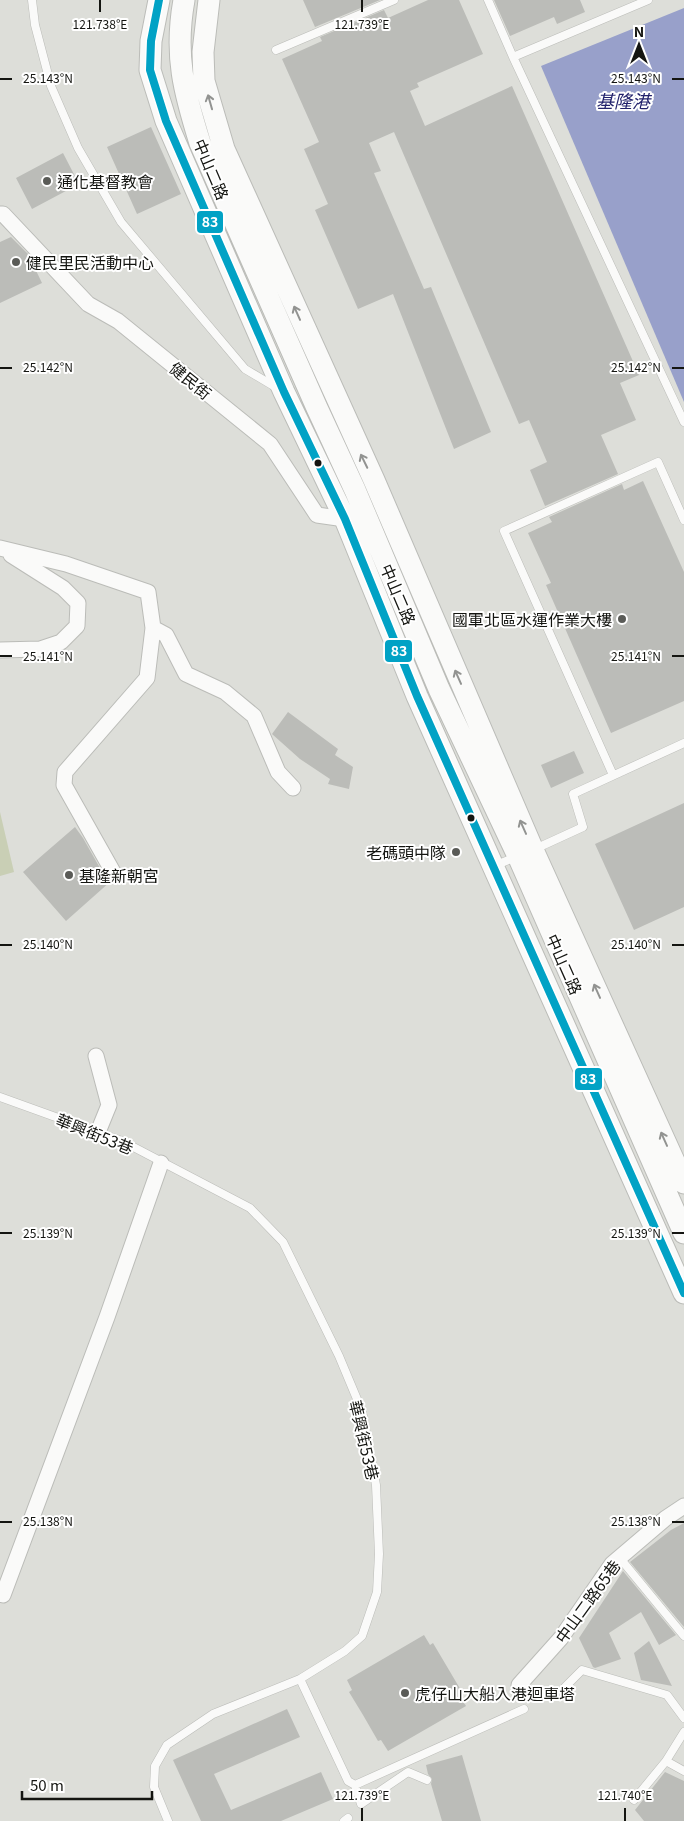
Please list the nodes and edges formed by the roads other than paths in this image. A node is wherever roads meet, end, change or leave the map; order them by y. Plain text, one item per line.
1 (32, 0) edge
2 (159, 0) edge
3 (184, 0) edge
4 (209, 0) edge
5 (394, 0) edge
6 (488, 0) edge
7 (648, 0) edge
8 (276, 50) dead end
9 (513, 56) junction
10 (0, 214) edge
11 (284, 392) junction
12 (684, 422) edge
13 (365, 512) junction
14 (684, 520) edge
15 (0, 548) edge
16 (153, 628) junction
17 (0, 650) edge
18 (684, 743) edge
19 (613, 775) junction
20 (293, 788) dead end
21 (526, 853) junction
22 (494, 866) junction
23 (113, 872) dead end
24 (96, 1056) dead end
25 (0, 1097) edge
26 (98, 1132) junction
27 (161, 1163) junction
28 (684, 1183) edge
29 (684, 1233) edge
30 (684, 1293) edge
31 (684, 1506) edge
32 (619, 1557) junction
33 (1, 1597) edge
34 (684, 1635) edge
35 (300, 1678) junction
36 (519, 1685) dead end
37 (565, 1687) dead end
38 (524, 1709) dead end
39 (684, 1718) edge
40 (684, 1732) edge
41 (666, 1761) junction
42 (684, 1770) edge
43 (427, 1780) dead end
44 (356, 1785) junction
45 (634, 1800) dead end
46 (168, 1821) edge

1 - 11 lane
2 - 11 street, 中山二路
3 - 13 street, 中山二路
13 -> 4 street, 中山二路
5 - 8 lane
6 - 9 lane
7 - 9 lane
9 - 12 lane
10 - 13 street, 健民街
11 - 13 street, 中山二路
13 - 21 street
13 - 22 street, 中山二路
14 - 19 lane
15 - 16 street
15 - 17 street
16 - 20 street
16 - 23 street
18 - 19 lane
19 - 21 lane
21 - 22 lane
28 -> 21 street
21 - 29 street, 中山二路
22 - 30 street, 中山二路
24 - 26 street
25 - 26 lane, 華興街53巷
26 - 27 lane, 華興街53巷
27 - 33 street
27 - 35 lane, 華興街53巷
31 - 32 street, 中山二路65巷
32 - 34 lane
32 - 36 street, 中山二路65巷
35 - 44 lane
35 - 46 lane, 華興街53巷
37 - 39 lane
38 - 44 lane
40 - 41 lane
41 - 42 lane
41 - 45 lane
43 - 44 lane

